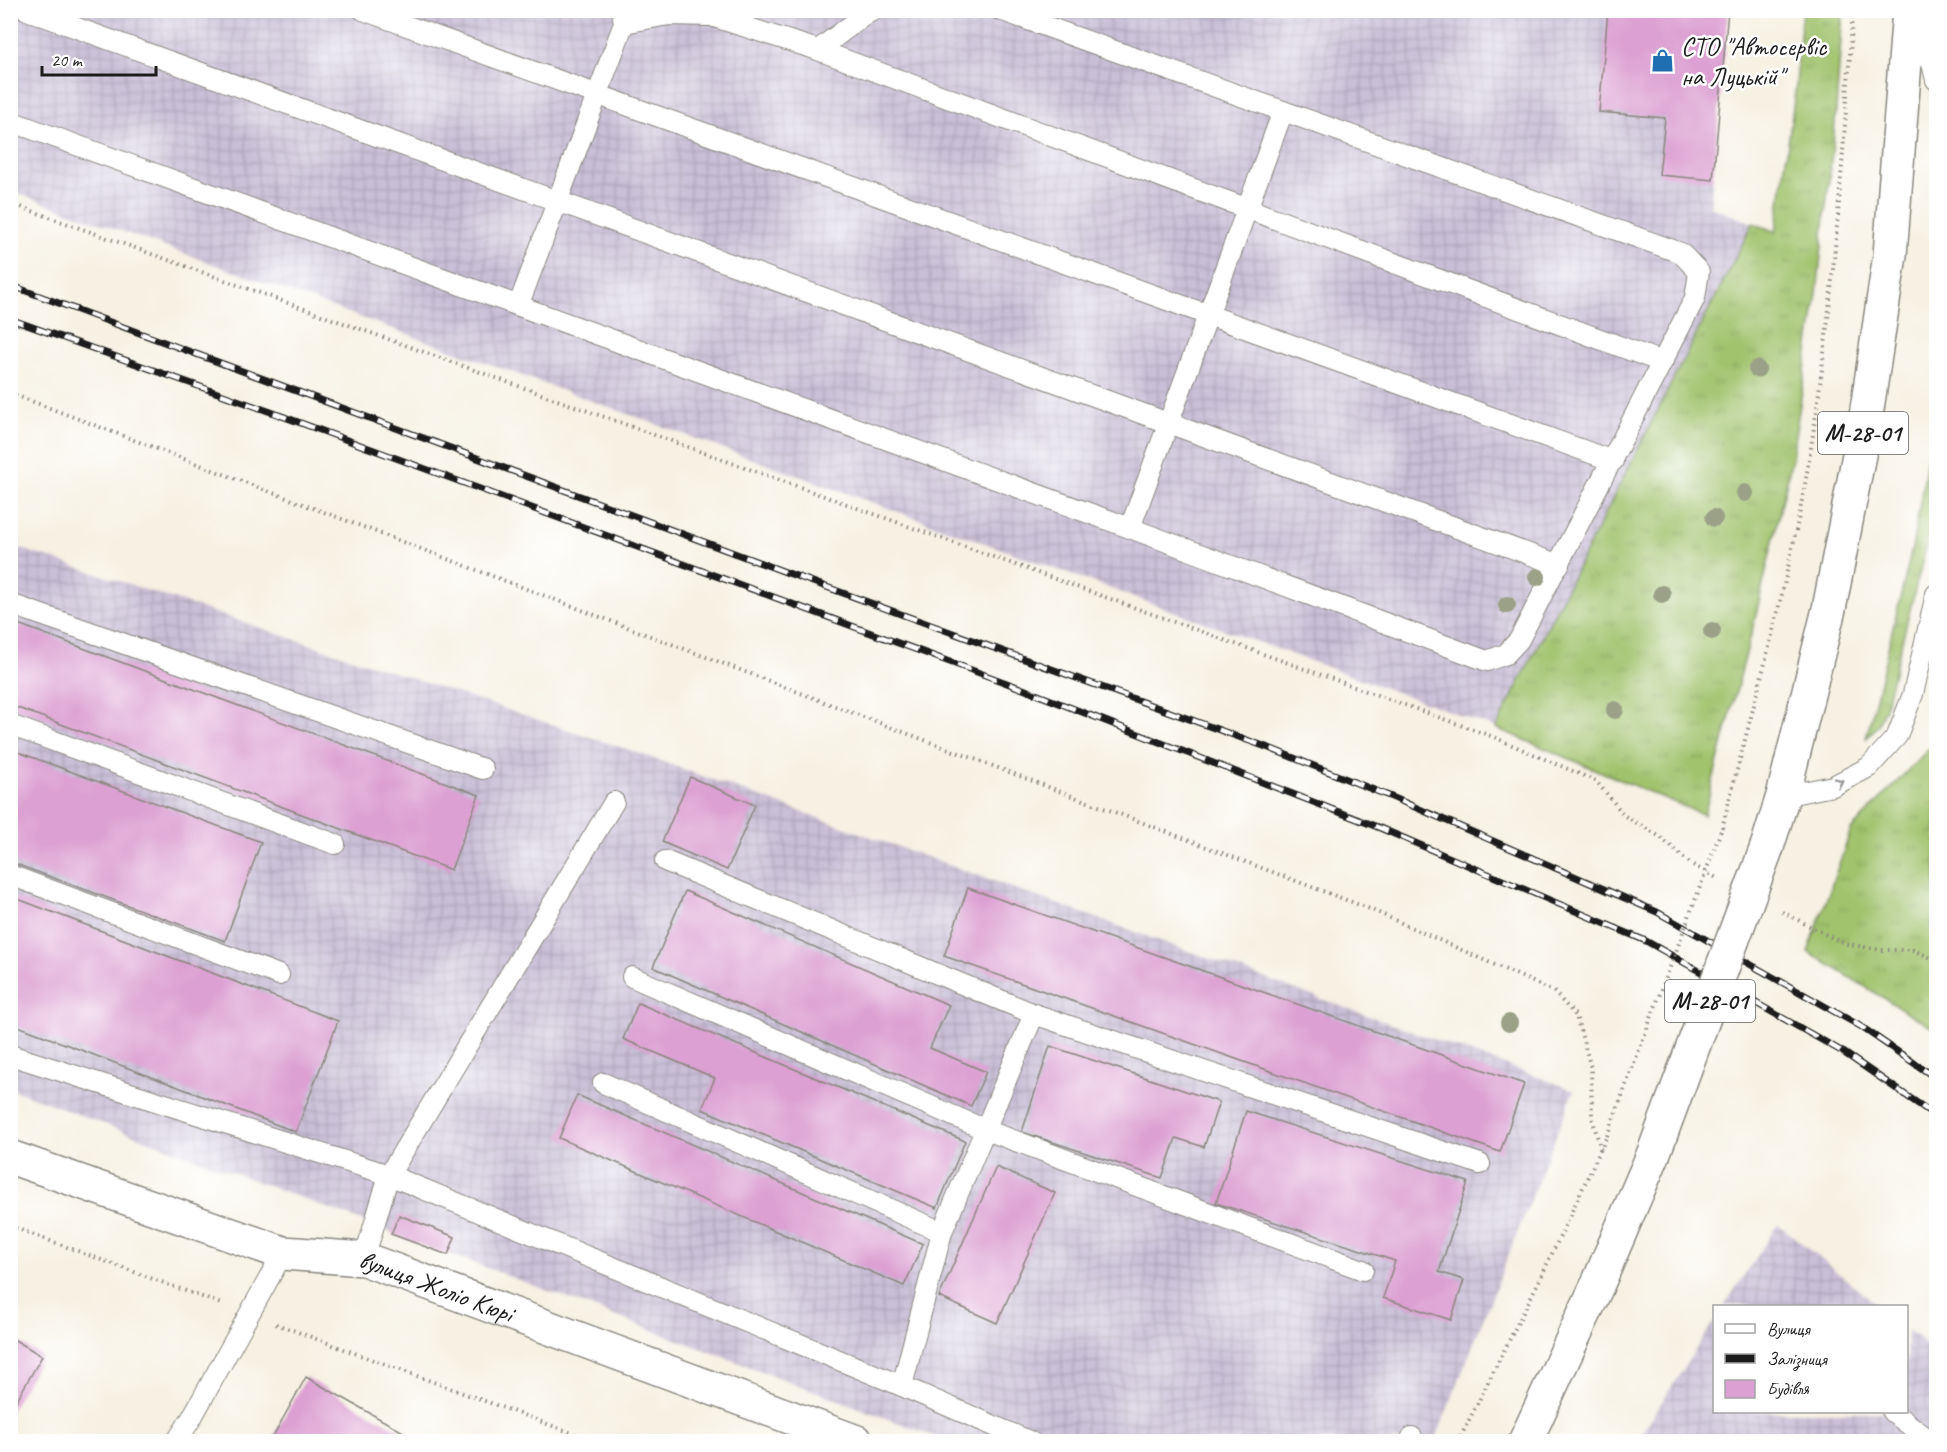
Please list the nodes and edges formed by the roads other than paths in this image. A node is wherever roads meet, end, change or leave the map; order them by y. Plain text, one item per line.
1 (27, 10) edge
2 (363, 10) edge
3 (874, 10) edge
4 (1000, 10) edge
5 (1909, 10) edge
6 (1919, 10) edge
7 (623, 17) edge
8 (818, 50) junction
9 (1936, 80) edge
10 (597, 95) junction
11 (1283, 111) junction
12 (10, 121) edge
13 (557, 201) junction
14 (1247, 208) junction
15 (519, 304) junction
16 (1207, 315) junction
17 (1662, 362) junction
18 (1169, 423) junction
19 (1613, 460) junction
20 (1130, 528) junction
21 (1559, 565) junction
22 (1936, 594) edge
23 (10, 604) edge
24 (10, 725) edge
25 (483, 769) dead end
26 (1783, 796) junction
27 (614, 802) dead end
28 (335, 844) dead end
29 (665, 861) dead end
30 (10, 875) edge
31 (279, 975) dead end
32 (632, 977) dead end
33 (1034, 1014) junction
34 (10, 1055) edge
35 (603, 1083) dead end
36 (986, 1130) junction
37 (10, 1157) edge
38 (1480, 1164) dead end
39 (389, 1175) junction
40 (942, 1232) junction
41 (283, 1253) junction
42 (364, 1259) junction
43 (1363, 1270) dead end
44 (902, 1386) junction
45 (1893, 1413) edge
46 (176, 1442) edge
47 (857, 1442) edge
48 (1031, 1442) edge
49 (1525, 1442) edge
50 (1932, 1442) edge

1 - 13 lane
2 - 10 lane
3 - 8 lane
4 - 11 lane
5 - 26 main road, М-28-01
6 - 9 lane
7 - 8 lane
7 - 10 lane
8 - 14 lane
10 - 13 lane
10 - 16 lane
11 - 14 lane
11 - 17 lane
12 - 15 lane
13 - 15 lane
13 - 18 lane
14 - 16 lane
14 - 17 lane
15 - 20 lane
16 - 18 lane
16 - 19 lane
17 - 19 lane
18 - 20 lane
18 - 21 lane
19 - 21 lane
20 - 21 lane
26 -> 22 lane
23 - 25 lane
24 - 28 lane
26 - 49 main road, М-28-01, bridge
27 - 39 lane
29 - 33 lane
30 - 31 lane
32 - 36 lane
33 - 36 lane
33 - 38 lane
34 - 39 lane
35 - 40 lane
36 - 40 lane
36 - 43 lane
37 - 41 main road, вулиця Жоліо Кюрі
39 - 42 lane
39 - 44 lane
40 - 44 lane
41 - 42 main road, вулиця Жоліо Кюрі
41 - 46 lane
42 - 47 main road, вулиця Жоліо Кюрі
44 - 48 lane
45 - 50 lane

